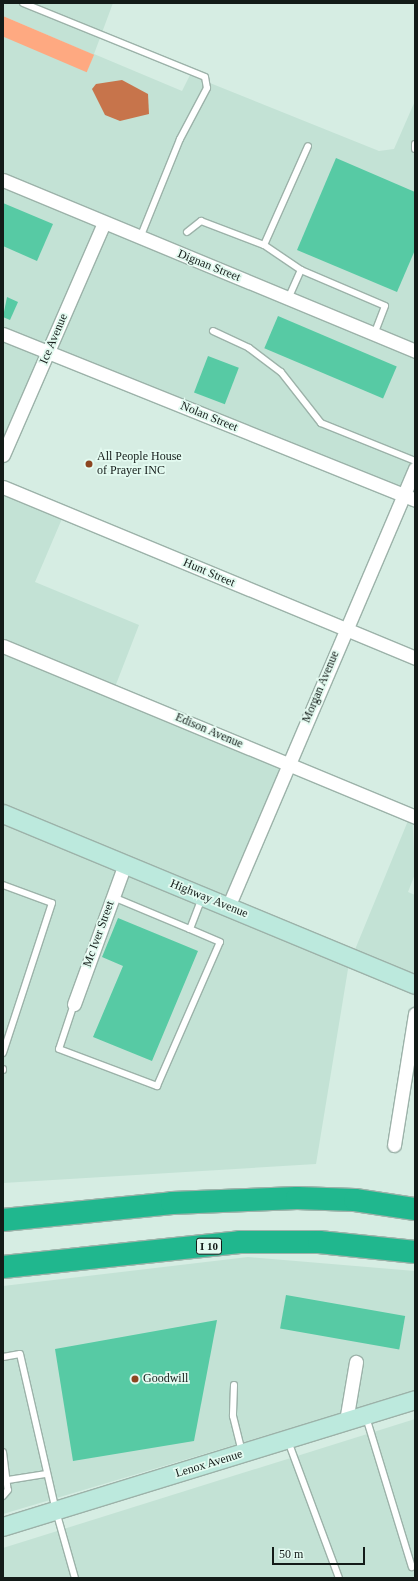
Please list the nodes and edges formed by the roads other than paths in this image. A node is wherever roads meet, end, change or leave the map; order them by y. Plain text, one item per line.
1 (22, 3) edge
2 (415, 144) edge
3 (308, 146) dead end
4 (415, 150) edge
5 (3, 180) edge
6 (104, 223) junction
7 (187, 232) dead end
8 (140, 238) junction
9 (264, 244) junction
10 (301, 270) junction
11 (288, 298) junction
12 (213, 331) dead end
13 (3, 334) edge
14 (374, 334) junction
15 (415, 351) edge
16 (48, 352) junction
17 (3, 455) edge
18 (415, 461) edge
19 (415, 468) edge
20 (3, 487) edge
21 (409, 498) edge
22 (346, 630) junction
23 (3, 646) edge
24 (415, 658) edge
25 (289, 764) junction
26 (3, 814) edge
27 (415, 817) edge
28 (125, 864) junction
29 (3, 885) edge
30 (203, 896) junction
31 (112, 897) junction
32 (228, 907) junction
33 (190, 929) junction
34 (415, 985) edge
35 (74, 1004) joint
36 (415, 1014) edge
37 (3, 1053) edge
38 (394, 1145) dead end
39 (415, 1209) edge
40 (3, 1220) edge
41 (415, 1252) edge
42 (3, 1267) edge
43 (3, 1357) edge
44 (356, 1362) dead end
45 (234, 1384) dead end
46 (415, 1400) edge
47 (366, 1415) junction
48 (346, 1421) junction
49 (288, 1440) junction
50 (3, 1452) edge
51 (243, 1453) junction
52 (47, 1474) junction
53 (8, 1480) junction
54 (3, 1496) edge
55 (56, 1511) junction
56 (3, 1527) edge
57 (412, 1567) dead end
58 (75, 1578) edge
59 (339, 1578) edge

1 - 8 lane
2 - 4 lane
3 - 9 lane
5 - 6 street, Dignan Street
6 - 8 street, Dignan Street
6 - 16 street, Ice Avenue
7 - 9 lane
8 - 11 street, Dignan Street
9 - 10 lane
10 - 11 lane
10 - 14 lane
11 - 14 street, Dignan Street
12 - 18 lane
13 - 16 street, Nolan Street
14 - 15 street, Dignan Street
16 - 17 street, Ice Avenue
16 - 21 street, Nolan Street
19 - 21 street, Morgan Avenue
20 - 22 street, Hunt Street
21 - 22 street, Morgan Avenue
22 - 24 street, Hunt Street
22 - 25 street, Morgan Avenue
23 - 25 street, Edison Avenue
25 - 27 street, Edison Avenue
25 - 32 street, Morgan Avenue
26 - 28 street, Highway Avenue
28 - 30 street, Highway Avenue
28 - 31 street, Mc Iver Street
29 - 37 lane
30 - 32 street, Highway Avenue
30 - 33 lane
31 - 33 lane
31 - 35 street, Mc Iver Street
32 - 34 street, Highway Avenue
33 - 35 lane
36 - 38 street
39 - 40 highway
41 - 42 highway, I 10
43 - 52 lane
44 - 48 street
45 - 51 lane
46 - 47 street, Lenox Avenue
47 - 48 street, Lenox Avenue
47 - 57 lane
48 - 49 street, Lenox Avenue
49 - 51 street, Lenox Avenue
49 - 59 lane
50 - 53 lane
51 - 55 street, Lenox Avenue
52 - 53 lane
52 - 55 lane
53 - 54 lane
55 - 56 street, Lenox Avenue
55 - 58 lane

